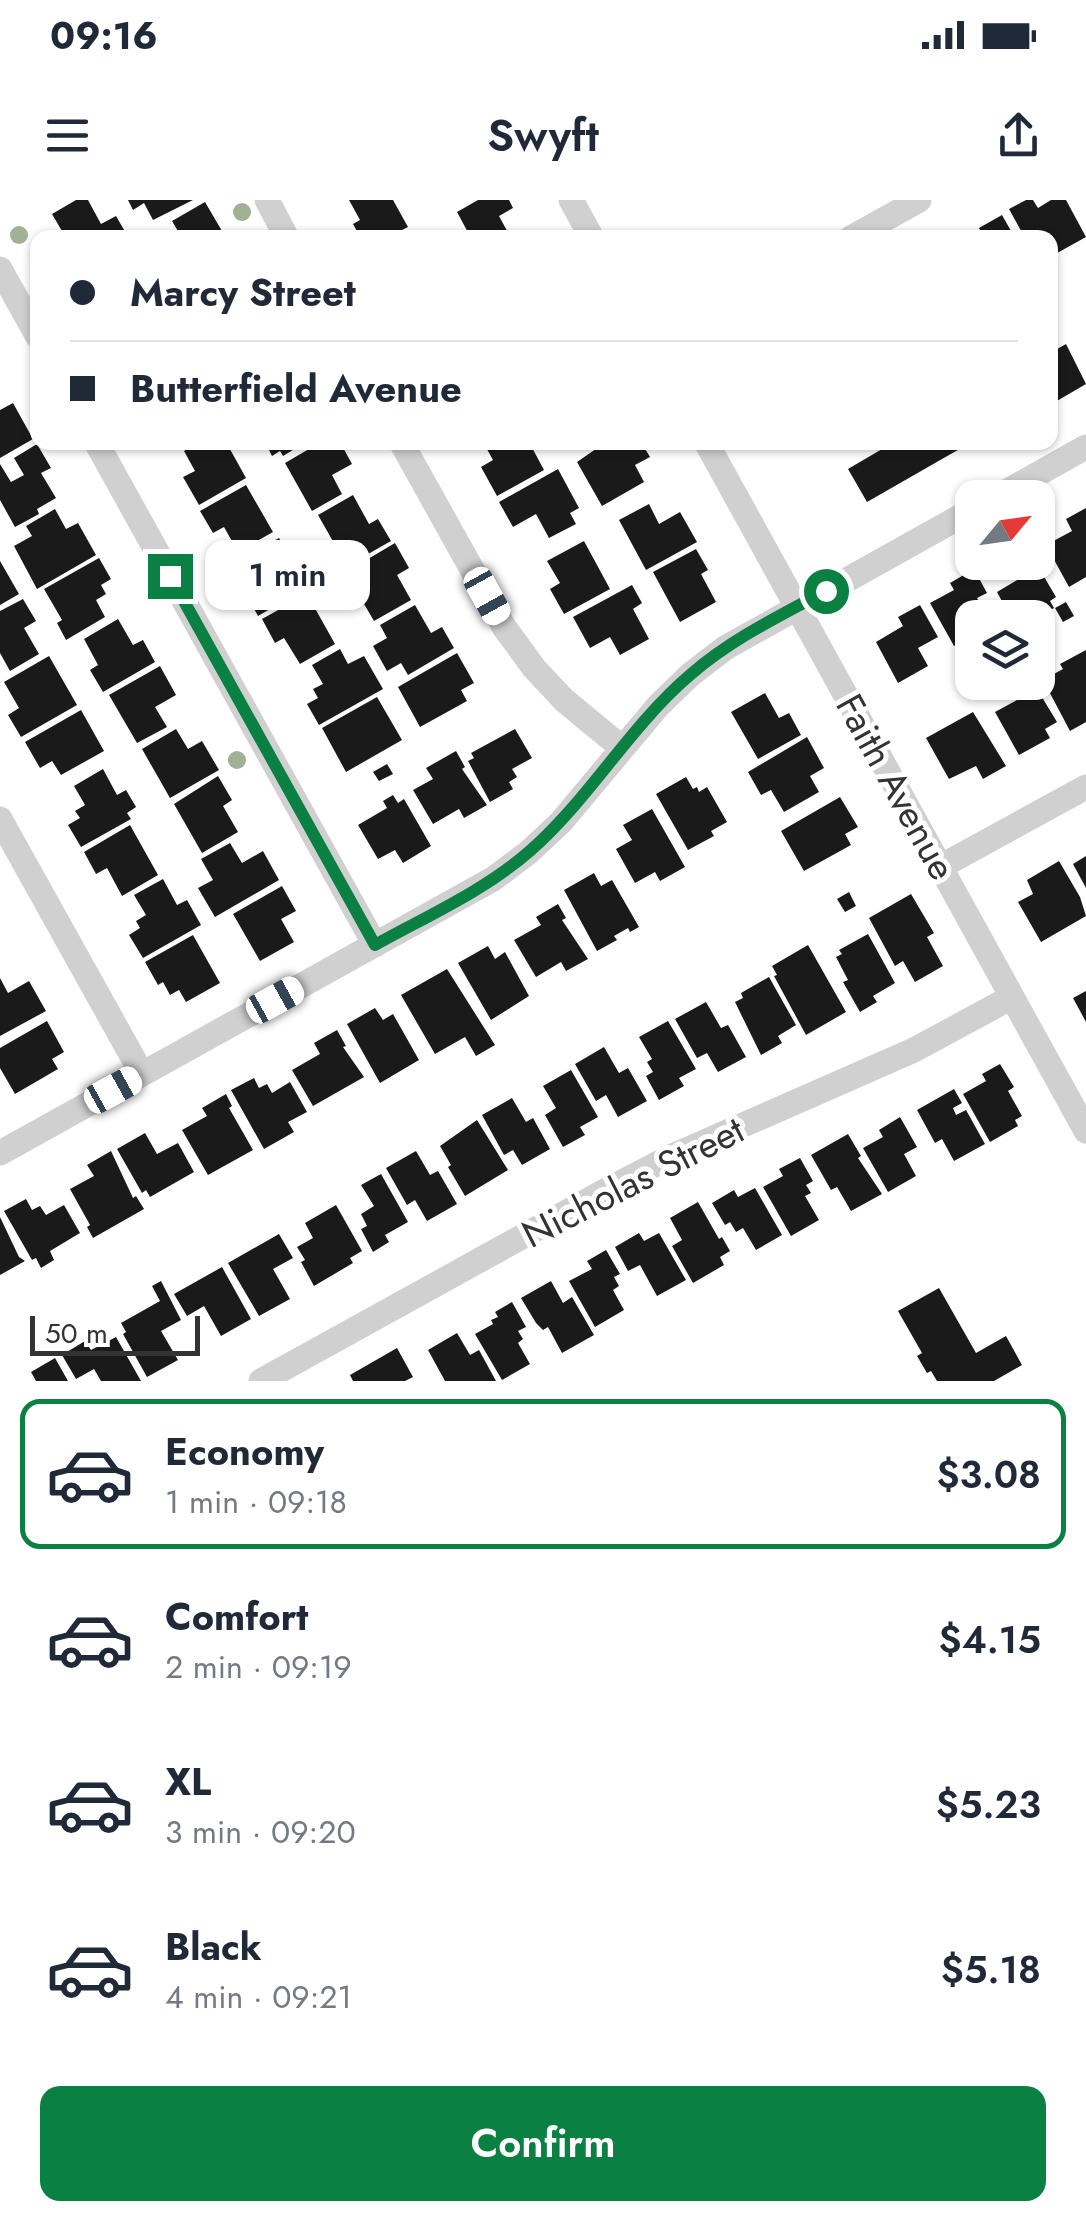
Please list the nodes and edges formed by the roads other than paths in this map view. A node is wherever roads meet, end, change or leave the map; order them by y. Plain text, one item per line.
1 (266, 200) edge
2 (571, 200) edge
3 (919, 200) edge
4 (283, 230) edge
5 (588, 230) edge
6 (865, 230) edge
7 (0, 269) edge
8 (30, 323) edge
9 (1086, 447) edge
10 (100, 450) edge
11 (406, 450) edge
12 (710, 450) edge
13 (1027, 480) edge
14 (955, 519) edge
15 (796, 607) junction
16 (622, 748) junction
17 (1086, 787) edge
18 (0, 819) edge
19 (940, 868) junction
20 (375, 945) junction
21 (1012, 998) junction
22 (142, 1074) junction
23 (1085, 1128) edge
24 (0, 1152) edge
25 (266, 1380) edge

1 - 4 street
2 - 5 street
3 - 6 street
7 - 8 street
9 - 13 street
10 - 20 street
11 - 16 street
12 - 15 street, Faith Avenue
14 - 15 street
15 - 16 street
15 - 19 street, Faith Avenue
16 - 20 street
17 - 19 street
18 - 22 street
19 - 21 street, Faith Avenue
20 - 22 street
21 - 23 street, Faith Avenue
21 - 25 street, Nicholas Street
22 - 24 street

